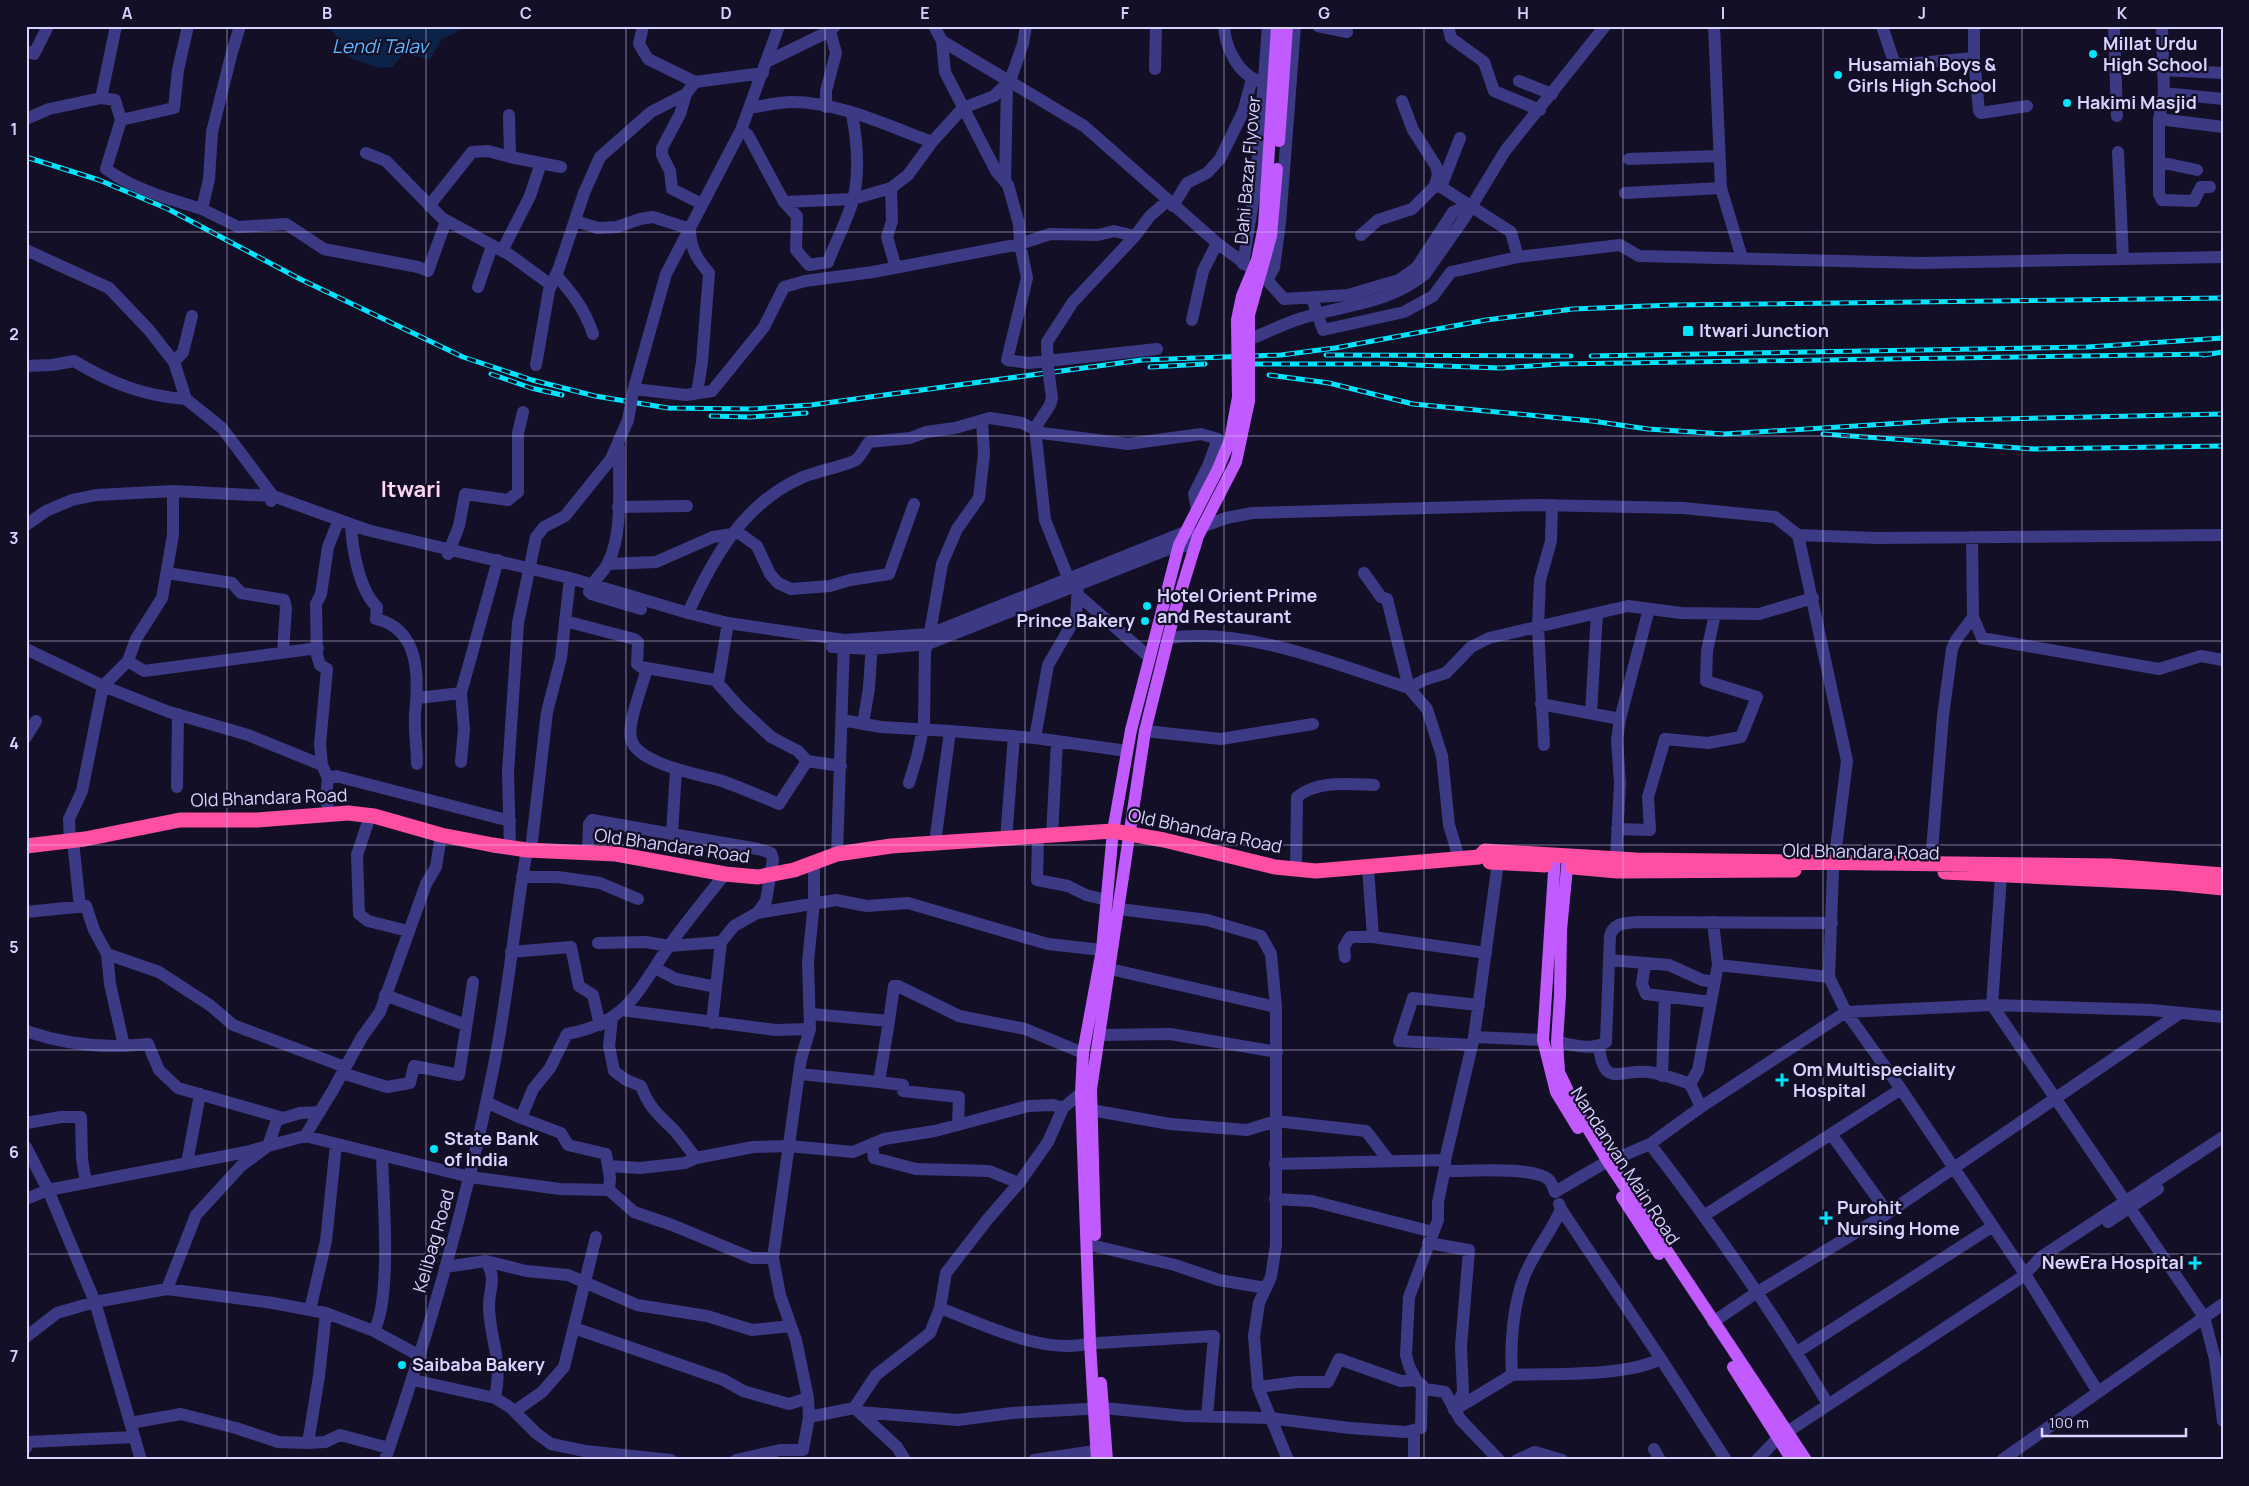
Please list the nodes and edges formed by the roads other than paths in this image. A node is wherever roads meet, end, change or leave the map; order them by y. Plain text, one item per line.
1 (48, 26) edge
2 (116, 26) edge
3 (188, 26) edge
4 (240, 26) edge
5 (643, 26) edge
6 (779, 26) edge
7 (922, 26) edge
8 (1026, 26) edge
9 (1156, 26) edge
10 (1224, 26) edge
11 (1268, 26) edge
12 (1277, 26) edge
13 (1288, 26) edge
14 (1296, 26) edge
15 (1318, 26) edge
16 (1448, 26) edge
17 (1605, 26) edge
18 (1714, 26) edge
19 (1882, 26) edge
20 (1974, 26) edge
21 (2114, 26) edge
22 (2162, 26) edge
23 (833, 29) edge
24 (1346, 32) dead end
25 (938, 34) edge
26 (26, 51) edge
27 (1974, 58) junction
28 (765, 67) junction
29 (1155, 70) dead end
30 (2162, 70) junction
31 (2223, 73) edge
32 (1258, 81) junction
33 (1520, 81) dead end
34 (695, 82) junction
35 (1008, 83) junction
36 (2164, 93) junction
37 (686, 94) junction
38 (1552, 94) junction
39 (101, 98) junction
40 (2223, 99) edge
41 (1402, 102) dead end
42 (2027, 106) dead end
43 (826, 107) junction
44 (750, 108) junction
45 (963, 108) junction
46 (1540, 110) junction
47 (852, 114) junction
48 (509, 115) dead end
49 (2117, 116) dead end
50 (26, 118) edge
51 (2159, 119) junction
52 (121, 120) junction
53 (2223, 127) edge
54 (741, 130) junction
55 (1460, 138) dead end
56 (932, 142) junction
57 (2118, 152) dead end
58 (366, 153) dead end
59 (1719, 156) junction
60 (510, 157) junction
61 (1629, 159) dead end
62 (2159, 162) junction
63 (541, 163) junction
64 (561, 167) dead end
65 (2197, 170) dead end
66 (1005, 182) junction
67 (1438, 187) junction
68 (891, 188) junction
69 (1721, 188) junction
70 (2210, 188) dead end
71 (1625, 192) dead end
72 (853, 199) junction
73 (784, 202) junction
74 (1170, 203) junction
75 (702, 204) junction
76 (1472, 205) junction
77 (429, 206) junction
78 (202, 209) junction
79 (446, 221) junction
80 (575, 221) junction
81 (690, 229) junction
82 (1361, 234) dead end
83 (1135, 236) junction
84 (1216, 243) junction
85 (1020, 244) junction
86 (497, 248) junction
87 (26, 250) edge
88 (1518, 257) junction
89 (2223, 257) edge
90 (1742, 258) junction
91 (2123, 258) junction
92 (1243, 264) junction
93 (896, 268) junction
94 (554, 280) junction
95 (1267, 280) junction
96 (478, 287) dead end
97 (1312, 298) junction
98 (192, 316) dead end
99 (1192, 320) dead end
100 (594, 334) dead end
101 (1249, 340) junction
102 (1236, 343) junction
103 (1158, 349) dead end
104 (174, 362) junction
105 (1048, 364) junction
106 (536, 365) dead end
107 (26, 366) edge
108 (633, 393) junction
109 (698, 393) junction
110 (186, 399) junction
111 (523, 412) dead end
112 (982, 421) junction
113 (1035, 428) junction
114 (619, 440) junction
115 (173, 496) junction
116 (272, 500) junction
117 (914, 504) dead end
118 (1552, 505) junction
119 (688, 506) dead end
120 (618, 507) junction
121 (1197, 509) junction
122 (26, 525) edge
123 (336, 527) junction
124 (351, 528) junction
125 (1185, 532) junction
126 (26, 534) edge
127 (731, 535) junction
128 (1798, 535) junction
129 (2223, 535) edge
130 (1199, 536) junction
131 (1972, 537) junction
132 (1179, 544) junction
133 (448, 552) junction
134 (497, 563) junction
135 (608, 564) junction
136 (527, 571) junction
137 (167, 573) junction
138 (1364, 573) dead end
139 (570, 582) junction
140 (1074, 585) junction
141 (589, 589) junction
142 (1813, 598) junction
143 (1649, 609) junction
144 (688, 613) junction
145 (1597, 613) junction
146 (1715, 614) junction
147 (1973, 617) junction
148 (565, 621) junction
149 (1538, 626) junction
150 (726, 627) junction
151 (1169, 638) junction
152 (929, 639) junction
153 (872, 644) junction
154 (844, 645) junction
155 (318, 648) junction
156 (283, 652) junction
157 (30, 654) edge
158 (1148, 656) junction
159 (128, 660) junction
160 (2223, 660) edge
161 (647, 668) junction
162 (718, 683) junction
163 (102, 686) junction
164 (1409, 688) junction
165 (462, 693) junction
166 (418, 698) junction
167 (1541, 704) junction
168 (1591, 713) junction
169 (178, 714) junction
170 (1620, 719) junction
171 (842, 720) junction
172 (36, 721) dead end
173 (863, 724) junction
174 (1313, 724) dead end
175 (922, 731) junction
176 (950, 731) junction
177 (1145, 731) junction
178 (1014, 736) junction
179 (26, 737) edge
180 (1035, 738) junction
181 (1057, 741) junction
182 (1544, 745) dead end
183 (1126, 751) junction
184 (807, 761) junction
185 (461, 762) dead end
186 (417, 764) dead end
187 (322, 765) junction
188 (841, 766) junction
189 (676, 770) junction
190 (328, 778) junction
191 (908, 783) dead end
192 (1374, 785) dead end
193 (177, 787) dead end
194 (328, 814) junction
195 (370, 816) junction
196 (510, 822) junction
197 (1617, 829) junction
198 (1113, 831) junction
199 (672, 834) junction
200 (1128, 834) junction
201 (441, 835) junction
202 (1045, 836) junction
203 (1006, 839) junction
204 (71, 841) junction
205 (935, 843) junction
206 (26, 846) edge
207 (510, 848) junction
208 (529, 850) junction
209 (588, 853) junction
210 (837, 854) junction
211 (1499, 857) junction
212 (1459, 858) junction
213 (1616, 858) junction
214 (1561, 861) junction
215 (1931, 862) junction
216 (814, 863) junction
217 (1834, 866) junction
218 (1368, 868) junction
219 (1296, 869) junction
220 (2026, 870) junction
221 (725, 874) junction
222 (769, 875) junction
223 (2223, 875) edge
224 (2001, 876) junction
225 (522, 877) junction
226 (2223, 888) edge
227 (638, 899) dead end
228 (1107, 900) junction
229 (814, 902) junction
230 (80, 907) junction
231 (1119, 909) junction
232 (26, 912) edge
233 (757, 913) junction
234 (1713, 922) junction
235 (1832, 923) junction
236 (408, 930) junction
237 (1373, 937) junction
238 (721, 942) junction
239 (598, 943) dead end
240 (669, 946) junction
241 (1102, 950) junction
242 (511, 952) junction
243 (1486, 953) junction
244 (107, 954) junction
245 (1345, 957) dead end
246 (1609, 960) junction
247 (1645, 964) junction
248 (1718, 965) junction
249 (655, 968) junction
250 (1110, 969) junction
251 (1829, 977) junction
252 (473, 982) dead end
253 (1714, 982) junction
254 (716, 987) junction
255 (385, 995) junction
256 (1665, 996) junction
257 (1711, 1002) junction
258 (1992, 1004) junction
259 (1478, 1005) junction
260 (1276, 1007) junction
261 (1846, 1012) junction
262 (2180, 1013) junction
263 (617, 1014) junction
264 (810, 1014) junction
265 (2223, 1017) edge
266 (889, 1021) junction
267 (712, 1023) junction
268 (466, 1025) junction
269 (600, 1025) junction
270 (810, 1029) junction
271 (26, 1031) edge
272 (1100, 1035) junction
273 (1543, 1040) junction
274 (1473, 1041) junction
275 (1556, 1042) junction
276 (124, 1046) junction
277 (1599, 1046) junction
278 (1277, 1052) junction
279 (1083, 1053) junction
280 (343, 1070) junction
281 (800, 1074) junction
282 (1662, 1076) junction
283 (879, 1082) junction
284 (1690, 1084) junction
285 (1901, 1089) junction
286 (1086, 1091) junction
287 (200, 1094) junction
288 (2056, 1098) junction
289 (487, 1101) junction
290 (1701, 1107) junction
291 (1063, 1108) junction
292 (1091, 1110) junction
293 (320, 1112) junction
294 (282, 1118) junction
295 (521, 1118) junction
296 (1276, 1121) junction
297 (26, 1123) edge
298 (958, 1125) junction
299 (1831, 1134) junction
300 (305, 1136) junction
301 (2223, 1137) edge
302 (336, 1144) junction
303 (872, 1144) junction
304 (1650, 1144) junction
305 (268, 1146) junction
306 (789, 1146) junction
307 (2223, 1146) edge
308 (26, 1147) edge
309 (382, 1155) junction
310 (696, 1158) junction
311 (1389, 1161) junction
312 (187, 1164) junction
313 (1275, 1164) junction
314 (1445, 1164) junction
315 (1605, 1164) junction
316 (608, 1166) junction
317 (1954, 1168) junction
318 (470, 1177) junction
319 (86, 1183) junction
320 (1019, 1183) junction
321 (48, 1190) junction
322 (609, 1190) junction
323 (1555, 1192) junction
324 (26, 1199) edge
325 (1275, 1199) junction
326 (2128, 1203) junction
327 (1561, 1209) junction
328 (1888, 1213) junction
329 (1705, 1215) junction
330 (1993, 1226) junction
331 (596, 1237) dead end
332 (1431, 1238) junction
333 (1096, 1246) junction
334 (773, 1258) junction
335 (486, 1260) junction
336 (445, 1267) junction
337 (2022, 1276) junction
338 (585, 1282) junction
339 (1266, 1288) junction
340 (166, 1289) junction
341 (1756, 1293) junction
342 (95, 1302) junction
343 (2223, 1304) edge
344 (940, 1308) junction
345 (310, 1310) junction
346 (326, 1313) junction
347 (2204, 1317) junction
348 (1714, 1322) junction
349 (791, 1326) junction
350 (574, 1328) junction
351 (374, 1331) junction
352 (26, 1337) edge
353 (1094, 1343) junction
354 (1797, 1352) junction
355 (420, 1356) junction
356 (1661, 1359) junction
357 (1512, 1375) junction
358 (413, 1380) junction
359 (1419, 1382) junction
360 (1258, 1387) junction
361 (2098, 1392) junction
362 (495, 1398) junction
363 (808, 1398) junction
364 (1828, 1404) junction
365 (1099, 1408) junction
366 (856, 1410) junction
367 (1454, 1410) junction
368 (514, 1411) junction
369 (809, 1416) junction
370 (1207, 1416) junction
371 (1269, 1418) junction
372 (2223, 1421) edge
373 (130, 1422) junction
374 (1414, 1430) junction
375 (1783, 1435) junction
376 (134, 1437) junction
377 (27, 1441) edge
378 (308, 1443) junction
379 (387, 1454) edge
380 (565, 1454) edge
381 (802, 1455) edge
382 (1096, 1455) edge
383 (644, 1458) edge
384 (141, 1460) edge
385 (671, 1460) edge
386 (736, 1460) edge
387 (905, 1460) edge
388 (1034, 1460) edge
389 (1107, 1460) edge
390 (1288, 1460) edge
391 (1414, 1460) edge
392 (1499, 1460) edge
393 (1517, 1460) edge
394 (1562, 1460) edge
395 (1726, 1460) edge
396 (1757, 1460) edge
397 (1792, 1460) edge
398 (1806, 1460) edge
399 (2002, 1460) edge

1 - 26 street
2 - 39 street
3 - 52 street
4 - 78 street
5 - 34 street
6 - 28 street
7 - 25 street
8 - 35 street
9 - 29 street
10 - 32 street
11 - 32 street
12 - 102 main road, Dahi Bazar Flyover, bridge
13 - 101 main road, Dahi Bazar Flyover, bridge
14 - 95 street
15 - 24 street
16 - 46 street
17 - 38 street
18 - 59 street
19 - 27 street
20 - 27 street
21 - 49 street
22 - 30 street
23 - 28 street
23 - 43 street
25 - 35 street
25 - 45 street
27 - 42 street
28 - 34 street
28 - 44 street
30 - 31 street
30 - 36 street
32 - 74 street
32 - 92 street
33 - 38 street
34 - 37 street
35 - 45 street
35 - 66 street
35 - 74 street
36 - 40 street
36 - 51 street
37 - 75 street
37 - 80 street
38 - 46 street
39 - 50 street
39 - 52 street
41 - 67 street
43 - 44 street
43 - 47 street
44 - 54 street
45 - 56 street
45 - 66 street
46 - 76 street
47 - 56 street
47 - 72 street
48 - 60 street
51 - 53 street
51 - 62 street
52 - 78 street
54 - 73 street
54 - 75 street
55 - 67 street
56 - 68 street
57 - 91 street
58 - 77 street
59 - 61 street
59 - 69 street
60 - 63 street
60 - 77 street
62 - 65 street
62 - 70 street
63 - 64 street
63 - 86 street
66 - 85 street
67 - 76 street
67 - 82 street
68 - 72 street
68 - 93 street
69 - 71 street
69 - 90 street
72 - 73 street
72 - 73 street
74 - 83 street
74 - 84 street
75 - 81 street
76 - 88 street
76 - 97 street
76 - 101 street, bridge
77 - 79 street
78 - 79 street
79 - 86 street
80 - 81 street
80 - 94 street
81 - 108 street
81 - 109 street
83 - 85 street
83 - 105 street
84 - 92 street
84 - 99 street
85 - 93 street
85 - 105 street
86 - 94 street
86 - 96 street
87 - 104 street
88 - 90 street
88 - 97 street
89 - 91 street
90 - 91 street
92 - 95 street
93 - 109 street
94 - 100 street
94 - 106 street
95 - 97 street
98 - 104 street
101 - 102 street, bridge
101 - 130 main road, Dahi Bazar Flyover, bridge
102 - 121 main road, Dahi Bazar Flyover, bridge
103 - 105 street
104 - 110 street
105 - 113 street, bridge
107 - 110 street
108 - 109 street
108 - 114 street, bridge
110 - 116 street
111 - 133 street
112 - 113 street
112 - 127 street
112 - 152 street
113 - 121 street
113 - 140 street
114 - 120 street
114 - 136 street
115 - 116 street
115 - 122 street
115 - 126 street
115 - 137 street
116 - 123 street
116 - 124 street
117 - 127 street
118 - 128 street
118 - 130 street
118 - 149 street
119 - 120 street
120 - 135 street
121 - 125 main road, Dahi Bazar Flyover
123 - 124 street
123 - 155 street
124 - 133 street
124 - 166 street
125 - 130 street
125 - 132 main road, Dahi Bazar Flyover
125 - 140 street
127 - 135 street
127 - 144 street
128 - 131 street
128 - 142 street
129 - 131 street
130 - 132 street
130 - 151 main road, Dahi Bazar Flyover
131 - 147 street
132 - 140 street
132 - 158 main road, Dahi Bazar Flyover
133 - 134 street
134 - 136 street
134 - 165 street
135 - 141 street
136 - 139 street
136 - 196 street
137 - 156 street
137 - 159 street
138 - 164 street
139 - 141 street
139 - 148 street, Kelibag Road
140 - 152 street
140 - 158 street
140 - 180 street
141 - 144 street
141 - 150 street
142 - 146 street
142 - 217 street
143 - 145 street
143 - 146 street
143 - 170 street
144 - 150 street
145 - 149 street
145 - 168 street
146 - 197 street
147 - 160 street
147 - 215 street
148 - 161 street
148 - 208 street, Kelibag Road
149 - 164 street
149 - 167 street
150 - 154 street
150 - 162 street
151 - 164 street
151 - 177 main road, Dahi Bazar Flyover
152 - 153 street
152 - 175 street
153 - 154 street
153 - 173 street
154 - 171 street
155 - 156 street
155 - 187 street
156 - 159 street
157 - 163 street
158 - 183 main road, Dahi Bazar Flyover
159 - 163 street
161 - 162 street
161 - 189 street
162 - 184 street
163 - 169 street
163 - 204 street
164 - 212 street
165 - 166 street
165 - 185 street
166 - 186 street
167 - 168 street
167 - 182 street
168 - 170 street
169 - 187 street
169 - 193 street
170 - 197 street
171 - 173 street
171 - 188 street
172 - 179 street
173 - 175 street
174 - 177 street
175 - 176 street
175 - 191 street
176 - 178 street
176 - 205 street
177 - 200 main road, Dahi Bazar Flyover
178 - 180 street
178 - 203 street
180 - 181 street
181 - 183 street
181 - 202 street
183 - 198 main road, Dahi Bazar Flyover
184 - 188 street
184 - 189 street
187 - 190 street
188 - 210 street
189 - 199 street
190 - 194 street
190 - 196 street
192 - 219 street
194 - 195 highway, Old Bhandara Road
194 - 204 highway, Old Bhandara Road
195 - 201 highway, Old Bhandara Road
195 - 236 street
196 - 207 street
197 - 213 street
198 - 200 highway, Old Bhandara Road
198 - 202 highway, Old Bhandara Road
198 - 228 main road, Dahi Bazar Flyover
199 - 209 street
199 - 222 street
200 - 219 highway, Old Bhandara Road
200 - 231 main road, Dahi Bazar Flyover
201 - 207 highway, Old Bhandara Road
201 - 236 street
202 - 203 highway, Old Bhandara Road
202 - 228 street
203 - 205 highway, Old Bhandara Road
204 - 206 highway, Old Bhandara Road
204 - 230 street
205 - 210 highway, Old Bhandara Road
207 - 208 highway, Old Bhandara Road
208 - 209 highway, Old Bhandara Road
208 - 225 street, Kelibag Road
209 - 221 highway, Old Bhandara Road
210 - 216 highway, Old Bhandara Road
211 - 212 highway, Old Bhandara Road
211 - 214 highway, Old Bhandara Road
211 - 243 street
212 - 218 highway, Old Bhandara Road
213 - 214 highway
213 - 217 highway
214 - 217 highway, Old Bhandara Road
214 - 273 main road, Nandanvan Main Road
214 - 275 main road
215 - 217 highway
215 - 220 highway
216 - 222 highway, Old Bhandara Road
216 - 229 street
217 - 224 highway, Old Bhandara Road
217 - 235 street
218 - 219 highway, Old Bhandara Road
218 - 237 street
220 - 223 highway
220 - 224 highway, Old Bhandara Road
220 - 226 highway, Old Bhandara Road
221 - 222 highway, Old Bhandara Road
221 - 240 street
222 - 233 street
224 - 258 street
225 - 227 street
225 - 242 street, Kelibag Road
228 - 241 main road, Dahi Bazar Flyover
229 - 233 street
229 - 241 street
229 - 264 street
230 - 232 street
230 - 244 street
231 - 250 main road, Dahi Bazar Flyover
231 - 260 street
233 - 238 street
234 - 235 street
234 - 246 street
234 - 248 street
235 - 251 street
236 - 255 street
237 - 243 street
237 - 245 street
238 - 240 street
238 - 254 street
239 - 240 street
240 - 249 street
241 - 279 main road, Dahi Bazar Flyover
242 - 269 street
242 - 289 street, Kelibag Road
243 - 259 street
244 - 276 street
244 - 280 street
246 - 247 street
246 - 277 street
247 - 253 street
247 - 256 street
248 - 251 street
248 - 253 street
249 - 254 street
249 - 263 street
250 - 260 street
250 - 272 main road, Dahi Bazar Flyover
251 - 261 street
252 - 268 street
253 - 257 street
254 - 267 street
255 - 268 street
255 - 280 street
256 - 257 street
256 - 282 street
257 - 284 street
258 - 261 street
258 - 262 street
258 - 288 street
259 - 274 street
259 - 274 street
260 - 278 street
261 - 285 street
261 - 290 street
262 - 265 street
262 - 288 street
263 - 267 street
263 - 269 street
263 - 310 street
264 - 266 street
264 - 270 street
266 - 279 street
266 - 283 street
267 - 270 street
268 - 280 street
269 - 295 street
270 - 281 street
271 - 276 street
272 - 278 street
272 - 286 main road, Dahi Bazar Flyover
273 - 274 street
273 - 315 main road, Nandanvan Main Road
274 - 314 street
275 - 277 street
275 - 315 main road
276 - 287 street
277 - 282 street
278 - 296 street
279 - 286 main road, Dahi Bazar Flyover
280 - 293 street
281 - 283 street
281 - 306 street
282 - 284 street
283 - 298 street
284 - 290 street
285 - 299 street
285 - 317 street
286 - 291 street
286 - 292 main road
286 - 353 main road
287 - 294 street
287 - 312 street
288 - 317 street
288 - 326 street
289 - 295 street
289 - 318 street, Kelibag Road
290 - 304 street
291 - 298 street
291 - 320 street
292 - 296 street
292 - 333 main road
293 - 294 street
293 - 300 street
294 - 305 street
295 - 316 street
296 - 311 street
296 - 313 street
297 - 319 street
298 - 303 street
299 - 328 street
299 - 329 street
300 - 302 street
300 - 305 street
301 - 326 street
302 - 309 street
302 - 345 street
303 - 306 street
303 - 320 street
304 - 315 street
304 - 329 street
305 - 312 street
305 - 340 street
306 - 310 street
306 - 334 street
307 - 326 street
308 - 321 street
309 - 318 street
309 - 351 street
310 - 316 street
311 - 313 street
311 - 314 street
312 - 319 street
313 - 325 street
314 - 323 street
314 - 332 street
315 - 323 street
315 - 348 main road
315 - 375 main road, Nandanvan Main Road
316 - 322 street
317 - 328 street
317 - 330 street
318 - 322 street
318 - 336 street, Kelibag Road
319 - 321 street
320 - 344 street
321 - 324 street
321 - 342 street
322 - 334 street
323 - 327 street
325 - 332 street
325 - 339 street
326 - 337 street
326 - 347 street
327 - 356 street
327 - 357 street
328 - 341 street
329 - 341 street
330 - 337 street
330 - 354 street
331 - 338 street
332 - 359 street
332 - 367 street
333 - 339 street
333 - 353 main road
334 - 349 street
335 - 336 street
335 - 338 street
335 - 362 street
336 - 355 street, Kelibag Road
337 - 361 street
337 - 364 street
338 - 349 street
338 - 350 street
339 - 360 street
340 - 342 street
340 - 345 street
341 - 348 street
341 - 354 street
342 - 352 street
342 - 373 street
343 - 347 street
344 - 353 street
344 - 366 street
345 - 346 street
346 - 351 street
346 - 378 street
347 - 361 street
347 - 372 street
348 - 375 main road
349 - 363 street
350 - 363 street
350 - 368 street
351 - 355 street
353 - 365 main road
353 - 370 street
354 - 364 street
355 - 358 street, Kelibag Road
356 - 357 street
356 - 395 street
357 - 367 street
358 - 362 street
358 - 379 street, Kelibag Road
359 - 360 street
359 - 367 street
359 - 374 street
360 - 371 street
361 - 399 street
362 - 368 street
363 - 369 street
364 - 375 street
365 - 366 street
365 - 370 street
365 - 382 main road
365 - 389 main road
366 - 369 street
366 - 387 street
367 - 392 street
368 - 380 street
369 - 381 street
370 - 371 street
371 - 374 street
371 - 390 street
373 - 376 street
373 - 378 street
374 - 391 street
375 - 396 street
375 - 397 main road, Nandanvan Main Road
375 - 398 main road
376 - 377 street
376 - 384 street
378 - 379 street
380 - 383 street
381 - 386 street
382 - 388 street
383 - 385 street
393 - 394 street

